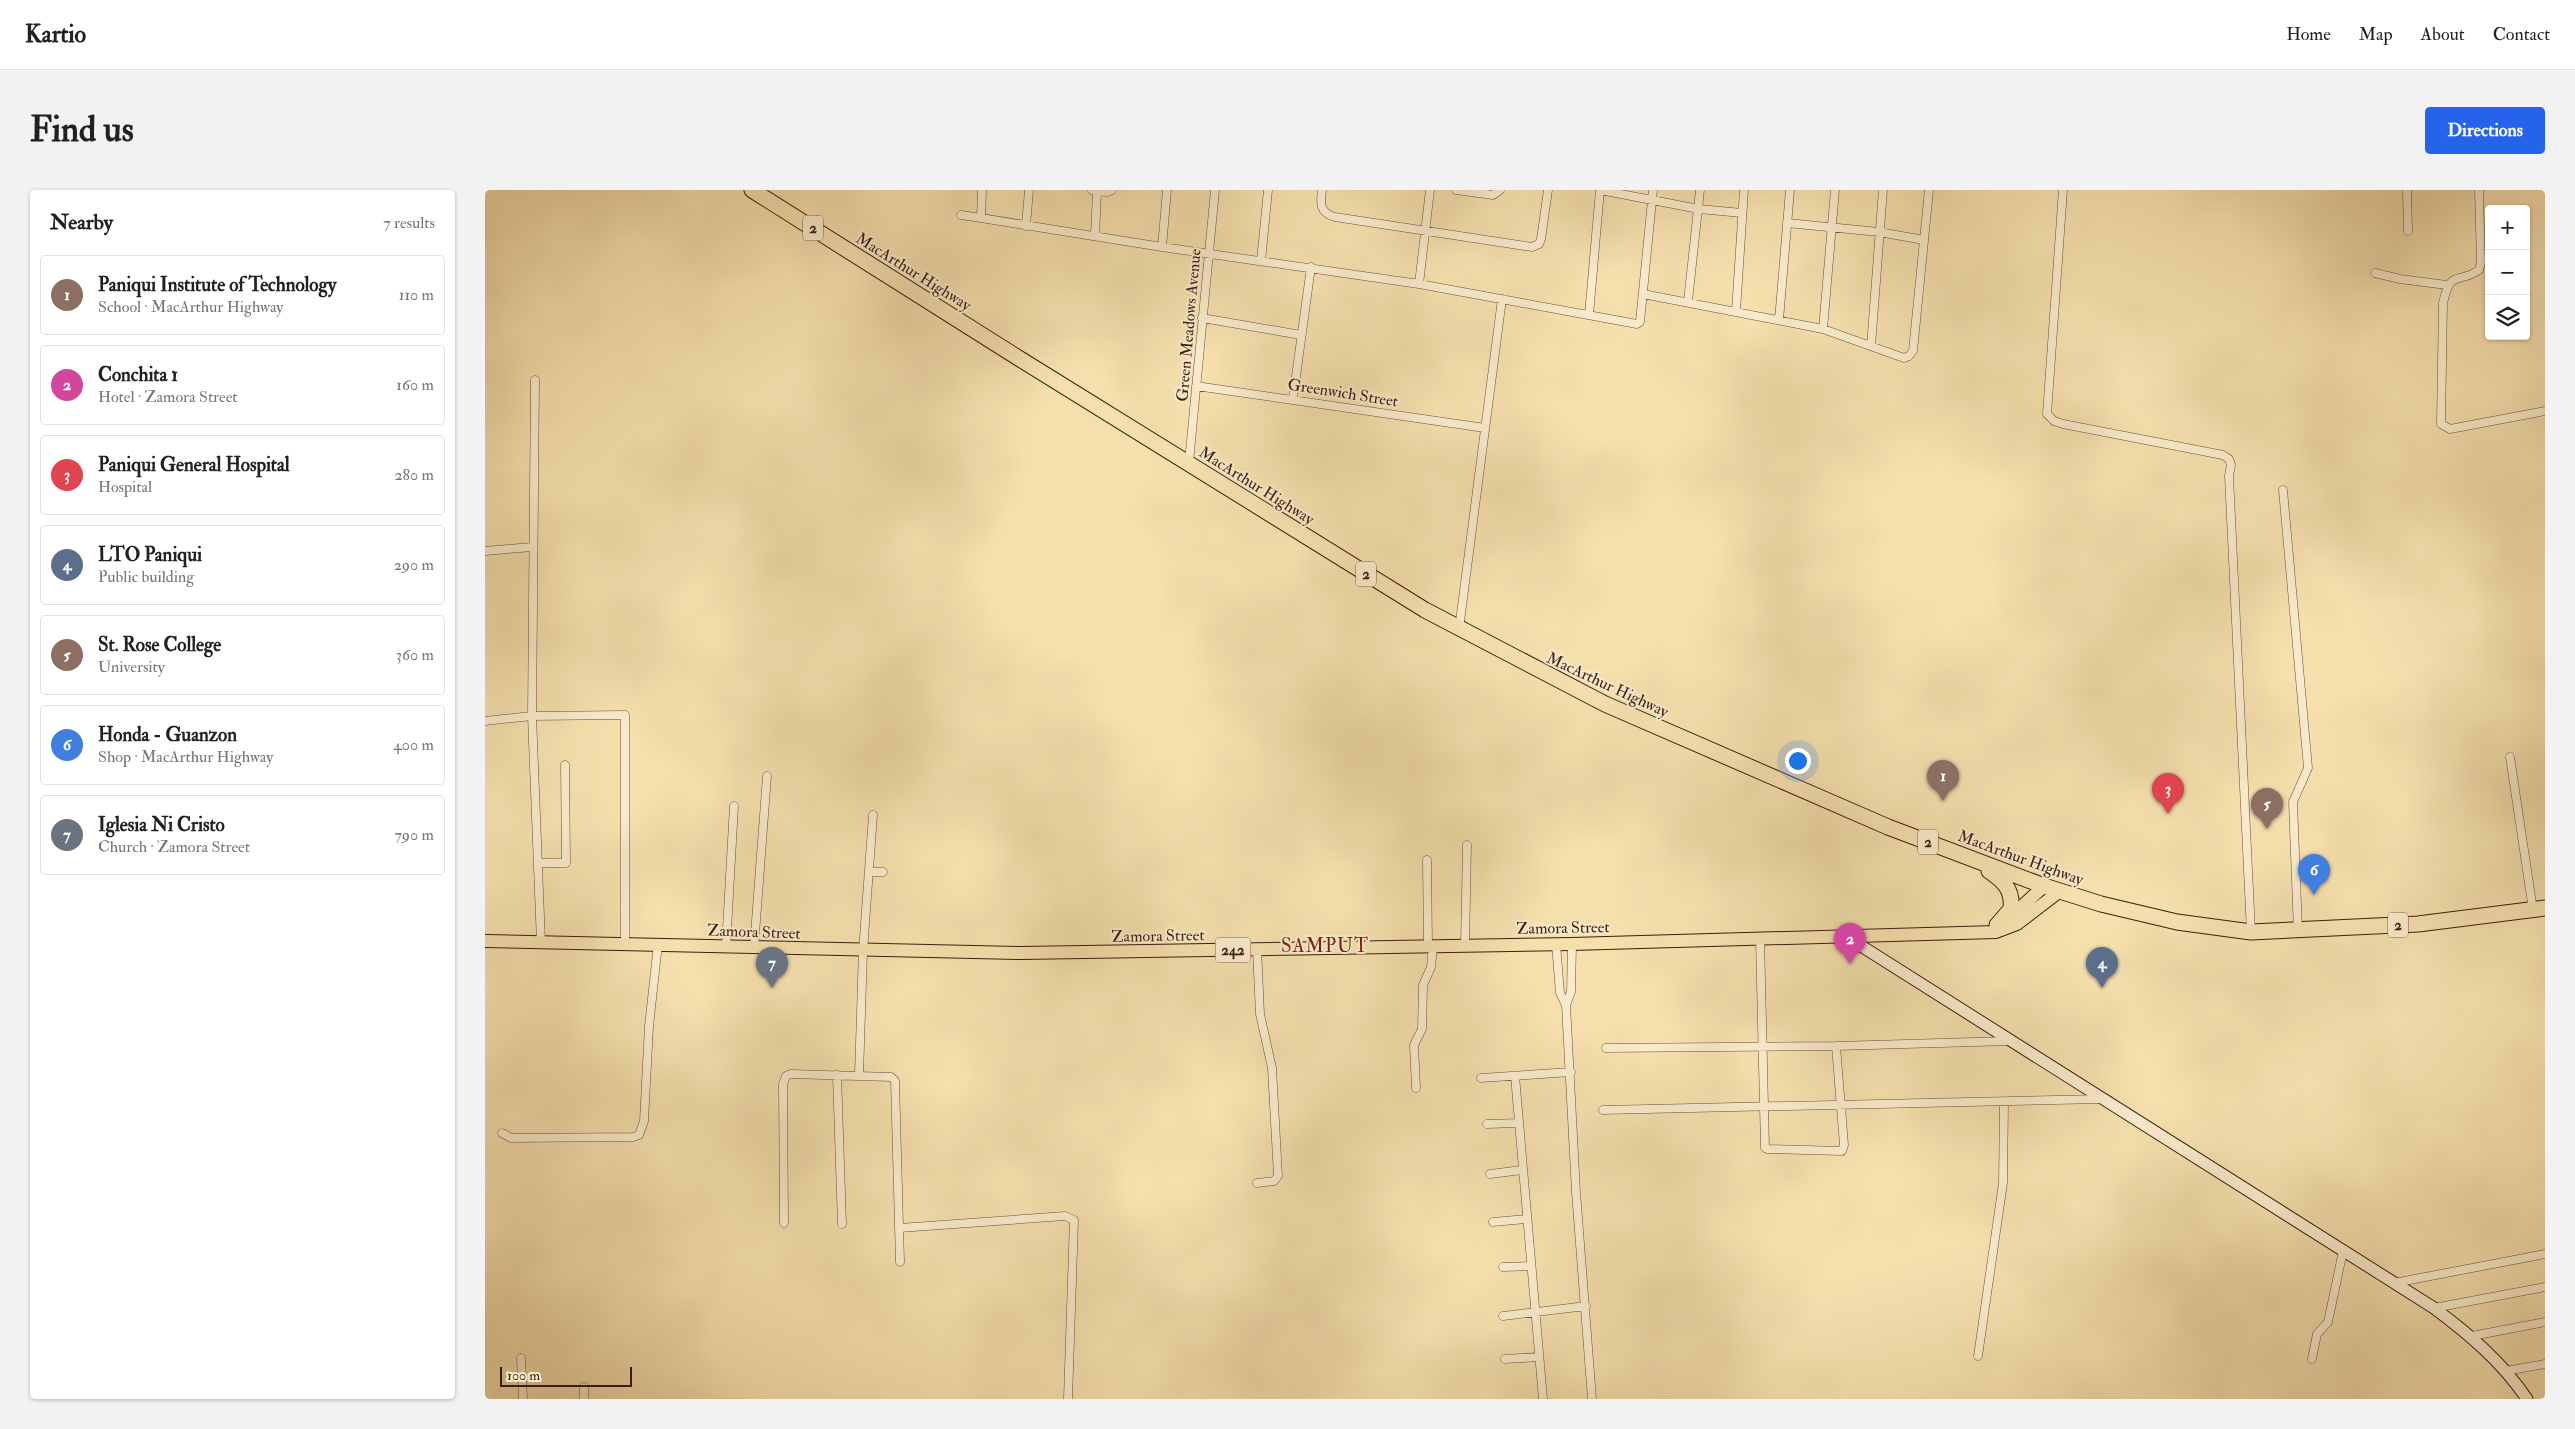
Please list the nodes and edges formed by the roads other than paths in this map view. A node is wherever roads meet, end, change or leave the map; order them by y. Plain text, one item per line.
1 (752, 190) edge
2 (982, 190) edge
3 (1029, 190) edge
4 (1112, 190) edge
5 (1167, 190) edge
6 (1215, 190) edge
7 (1268, 190) edge
8 (1322, 190) edge
9 (1430, 190) edge
10 (1456, 190) edge
11 (1500, 190) edge
12 (1548, 190) edge
13 (1600, 190) edge
14 (1653, 190) edge
15 (1700, 190) edge
16 (1744, 190) edge
17 (1790, 190) edge
18 (1835, 190) edge
19 (1883, 190) edge
20 (1929, 190) edge
21 (2063, 190) edge
22 (2407, 190) edge
23 (2479, 190) edge
24 (1095, 191) edge
25 (1652, 200) junction
26 (1699, 208) junction
27 (1742, 213) junction
28 (961, 215) dead end
29 (981, 218) junction
30 (1787, 223) junction
31 (1025, 226) junction
32 (1833, 227) junction
33 (2408, 231) dead end
34 (1425, 232) junction
35 (1879, 232) junction
36 (1095, 236) junction
37 (1924, 240) junction
38 (1161, 247) junction
39 (1208, 254) junction
40 (1261, 261) junction
41 (1311, 268) junction
42 (2375, 273) dead end
43 (1419, 284) junction
44 (2447, 285) junction
45 (1643, 294) junction
46 (1503, 299) junction
47 (1688, 301) junction
48 (1736, 310) junction
49 (1589, 315) junction
50 (1202, 318) junction
51 (1779, 320) junction
52 (1823, 329) junction
53 (1301, 335) junction
54 (1871, 346) junction
55 (535, 380) dead end
56 (1196, 386) junction
57 (1293, 398) junction
58 (2545, 412) edge
59 (1485, 428) junction
60 (1189, 462) junction
61 (2283, 490) dead end
62 (533, 546) junction
63 (485, 552) edge
64 (1459, 629) junction
65 (532, 716) junction
66 (485, 721) edge
67 (2510, 757) dead end
68 (565, 765) dead end
69 (767, 776) dead end
70 (734, 806) dead end
71 (873, 815) dead end
72 (1467, 845) dead end
73 (1967, 856) junction
74 (1427, 860) dead end
75 (538, 863) junction
76 (869, 872) junction
77 (883, 872) dead end
78 (2044, 886) junction
79 (2060, 891) junction
80 (2539, 909) edge
81 (2000, 928) junction
82 (2298, 931) junction
83 (2251, 932) junction
84 (1847, 936) junction
85 (1760, 939) junction
86 (485, 941) edge
87 (541, 942) junction
88 (625, 943) junction
89 (659, 944) junction
90 (1557, 944) junction
91 (1572, 944) junction
92 (726, 946) junction
93 (1430, 946) junction
94 (1465, 946) junction
95 (754, 947) junction
96 (1257, 949) junction
97 (863, 950) junction
98 (1558, 962) junction
99 (1571, 962) junction
100 (1566, 1004) junction
101 (2011, 1041) junction
102 (1763, 1046) junction
103 (1836, 1046) junction
104 (1606, 1048) dead end
105 (1571, 1072) junction
106 (837, 1075) junction
107 (859, 1075) junction
108 (1515, 1076) junction
109 (1481, 1078) dead end
110 (1416, 1088) dead end
111 (2102, 1099) junction
112 (2003, 1102) junction
113 (1842, 1105) junction
114 (1765, 1107) junction
115 (1603, 1110) dead end
116 (1518, 1123) junction
117 (1487, 1124) dead end
118 (502, 1133) dead end
119 (1522, 1170) junction
120 (1490, 1174) dead end
121 (1257, 1183) dead end
122 (1527, 1219) junction
123 (1493, 1222) dead end
124 (785, 1223) dead end
125 (842, 1224) dead end
126 (899, 1228) junction
127 (2343, 1251) junction
128 (2545, 1254) edge
129 (900, 1262) dead end
130 (1530, 1266) junction
131 (1503, 1267) dead end
132 (2394, 1283) junction
133 (2545, 1287) edge
134 (1585, 1306) junction
135 (2434, 1308) junction
136 (1534, 1312) junction
137 (1503, 1316) dead end
138 (2545, 1322) edge
139 (2472, 1336) junction
140 (1978, 1356) dead end
141 (1539, 1357) junction
142 (521, 1358) dead end
143 (1505, 1359) dead end
144 (2312, 1359) dead end
145 (2545, 1364) edge
146 (2506, 1371) junction
147 (584, 1387) dead end
148 (523, 1399) edge
149 (584, 1399) edge
150 (1068, 1399) edge
151 (1543, 1399) edge
152 (1592, 1399) edge
153 (2527, 1399) edge

1 - 60 highway, MacArthur Highway / 2
2 - 29 street
3 - 31 street
4 - 24 street
5 - 38 street
6 - 39 street, Green Meadows Avenue
7 - 40 street
8 - 34 street
9 - 34 street
10 - 11 street
12 - 34 street
13 - 25 street
13 - 49 street
14 - 25 street
15 - 26 street
16 - 27 street
17 - 30 street
18 - 32 street
19 - 35 street
20 - 37 street
21 - 83 street
22 - 33 street
23 - 44 street
24 - 36 street
25 - 26 street
25 - 45 street
26 - 27 street
26 - 47 street
27 - 48 street
28 - 29 street
29 - 31 street
30 - 32 street
30 - 51 street
31 - 36 street
32 - 35 street
32 - 52 street
34 - 43 street
35 - 37 street
35 - 54 street
36 - 38 street
37 - 54 street
38 - 39 street
39 - 40 street
39 - 50 street, Green Meadows Avenue
40 - 41 street
41 - 43 street
41 - 53 street
42 - 44 street
43 - 46 street
44 - 58 street
45 - 47 street
45 - 49 street
46 - 49 street
46 - 59 street
47 - 48 street
48 - 51 street
50 - 53 street
50 - 56 street, Green Meadows Avenue
51 - 52 street
52 - 54 street
53 - 57 street
55 - 62 street
56 - 57 street, Greenwich Street
56 - 60 street, Green Meadows Avenue
57 - 59 street, Greenwich Street
59 - 64 street
60 - 64 highway, MacArthur Highway / 2
61 - 82 street
62 - 63 street
62 - 65 street
64 - 73 highway, MacArthur Highway / 2
65 - 66 street
65 - 75 street
65 - 88 street
67 - 80 street
68 - 75 street
69 - 95 street
70 - 92 street
71 - 76 street
72 - 94 street
73 - 78 highway, MacArthur Highway / 2
73 - 81 highway
74 - 93 street
75 - 87 street
76 - 77 street
76 - 97 street
78 - 79 highway, MacArthur Highway / 2
78 - 81 main road, Zamora Street / 242
79 - 81 main road, Zamora Street / 242
79 - 83 highway, MacArthur Highway / 2
80 - 82 highway, MacArthur Highway / 2
81 - 84 main road, Zamora Street / 242
82 - 83 highway, MacArthur Highway / 2
84 - 85 main road, Zamora Street / 242
84 - 101 street
85 - 91 main road, Zamora Street / 242
85 - 102 street
86 - 87 main road, Zamora Street / 242
87 - 88 main road, Zamora Street / 242
88 - 89 main road, Zamora Street / 242
89 - 92 main road, Zamora Street / 242
89 - 118 street
90 - 91 main road, Zamora Street / 242
90 - 94 main road, Zamora Street / 242
90 - 98 street
91 - 99 street
92 - 95 main road, Zamora Street / 242
93 - 94 main road, Zamora Street / 242
93 - 96 main road, Zamora Street / 242
93 - 110 street
95 - 97 main road, Zamora Street / 242
96 - 97 main road, Zamora Street / 242
96 - 121 street
97 - 107 street
98 - 99 street
98 - 100 street
99 - 100 street
100 - 105 street
101 - 103 street
101 - 111 street
102 - 103 street
102 - 104 street
102 - 114 street
103 - 113 street
105 - 108 street
105 - 134 street
106 - 107 street
106 - 124 street
106 - 125 street
107 - 126 street
108 - 109 street
108 - 116 street
111 - 112 street
111 - 127 street
112 - 113 street
112 - 140 street
113 - 114 street
113 - 114 street
114 - 115 street
116 - 117 street
116 - 119 street
119 - 120 street
119 - 122 street
122 - 123 street
122 - 130 street
126 - 129 street
126 - 150 street
127 - 132 street
127 - 144 street
128 - 132 street
130 - 131 street
130 - 136 street
132 - 135 street
133 - 135 street
134 - 136 street
134 - 152 street
135 - 139 street
136 - 137 street
136 - 141 street
138 - 139 street
139 - 146 street
141 - 143 street
141 - 151 street
142 - 148 street
145 - 146 street
146 - 153 street
147 - 149 street

